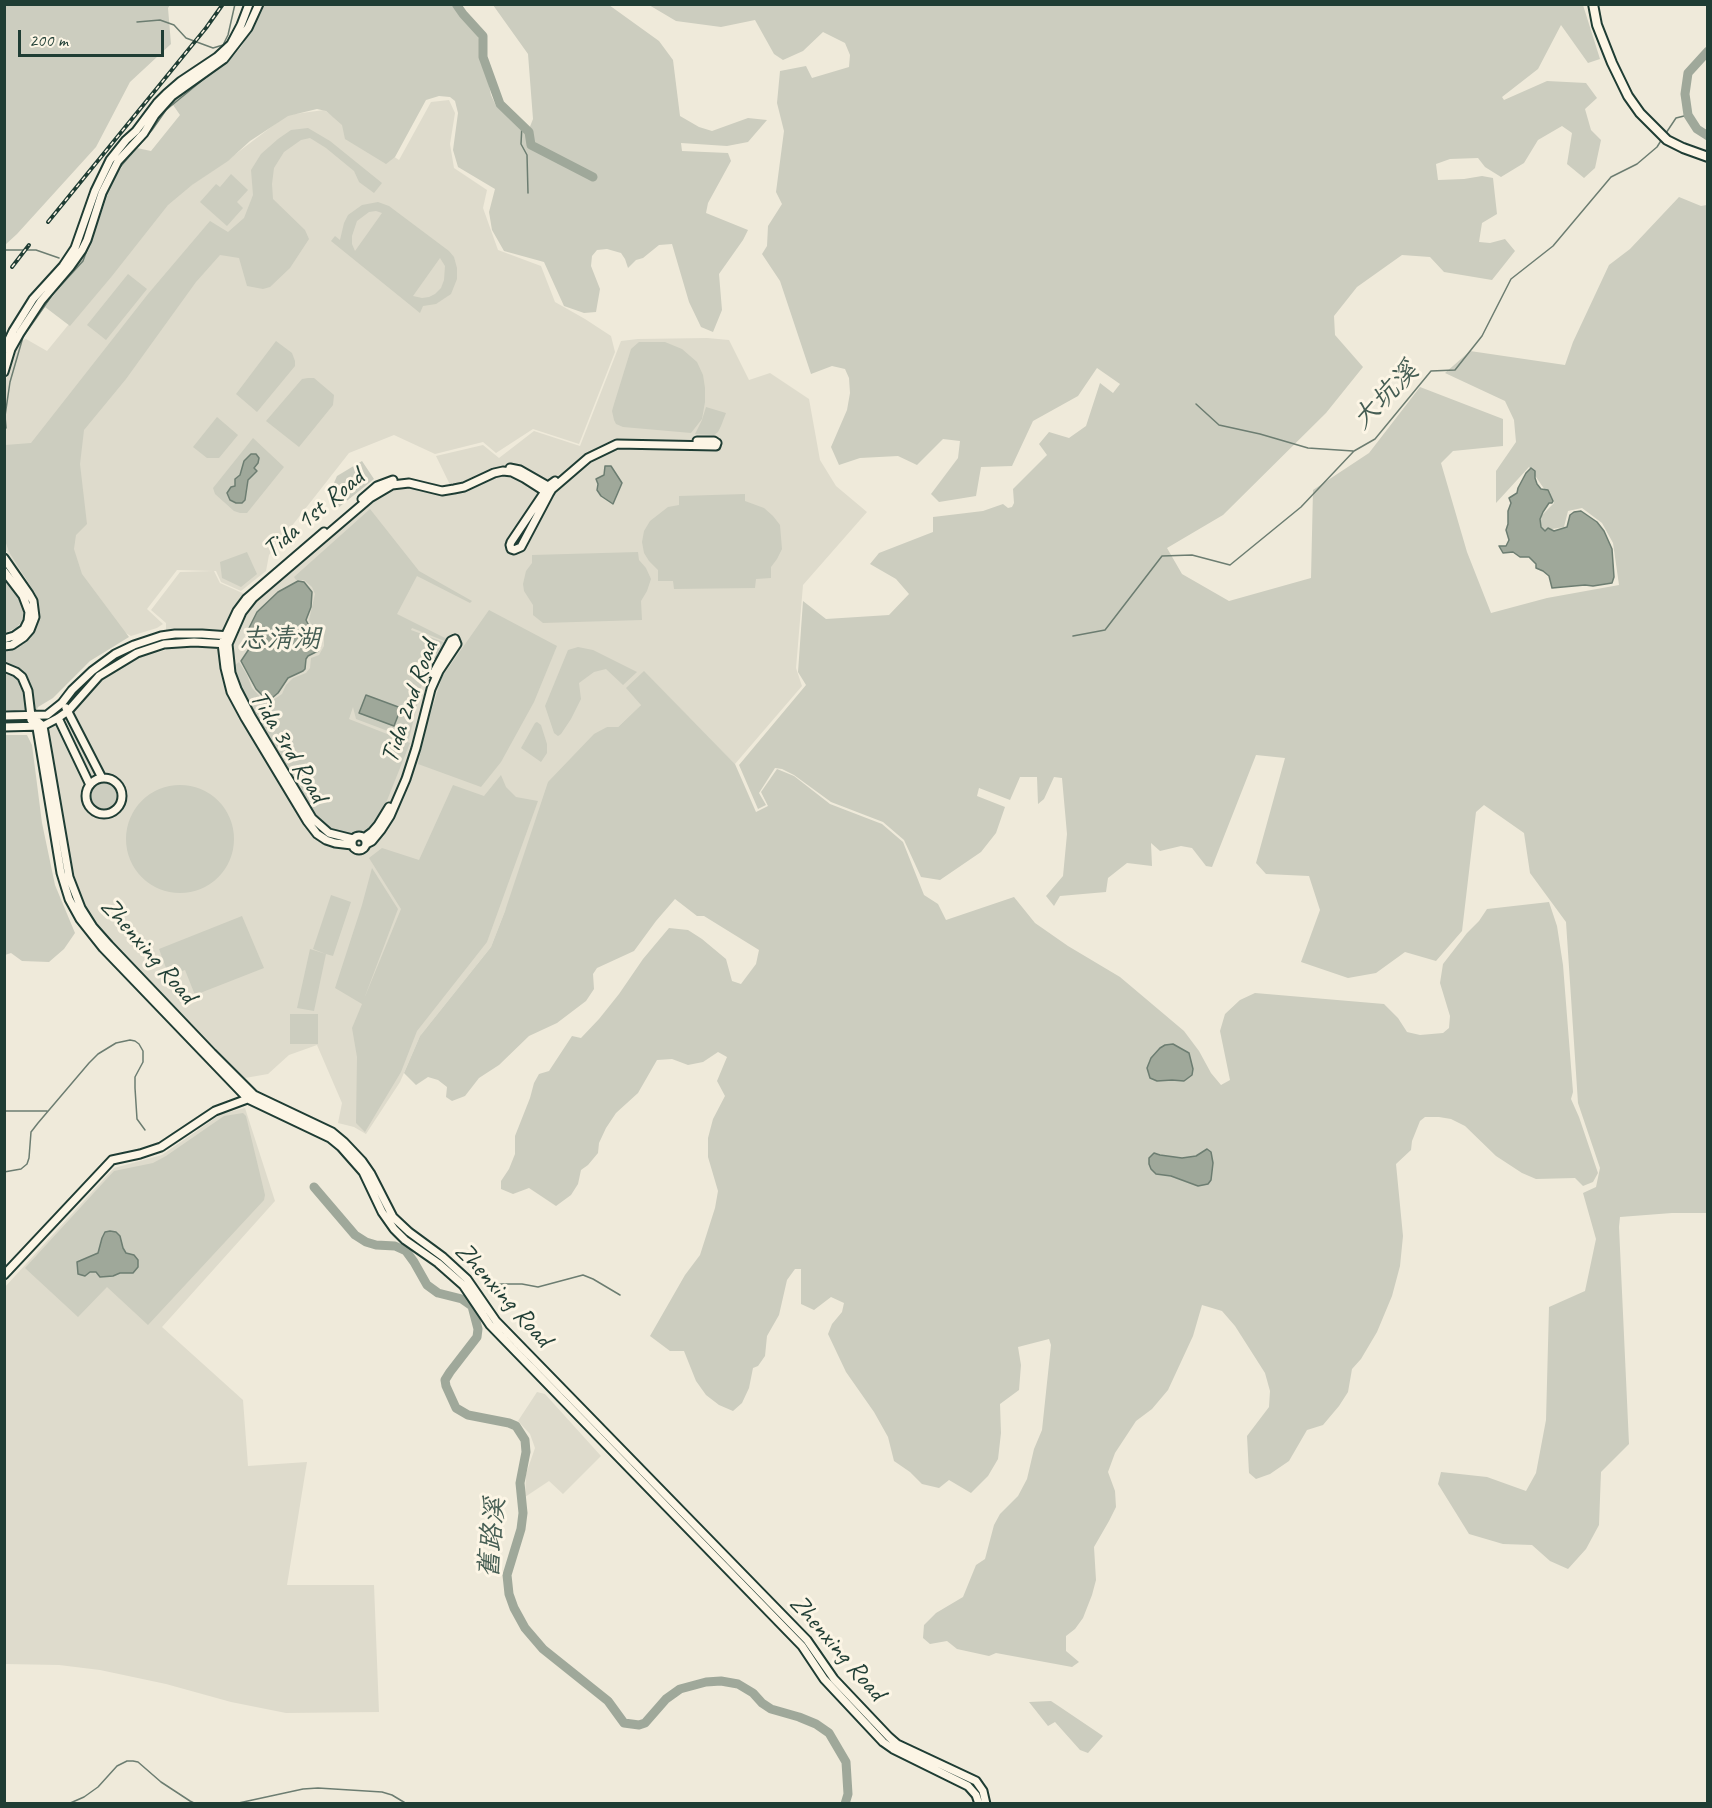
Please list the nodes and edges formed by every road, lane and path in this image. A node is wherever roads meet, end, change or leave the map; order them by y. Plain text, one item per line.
1 (249, 4) edge
2 (259, 4) edge
3 (1593, 4) edge
4 (1598, 4) edge
5 (1665, 135) junction
6 (1707, 152) edge
7 (1707, 157) edge
8 (4, 350) edge
9 (4, 372) edge
10 (549, 490) junction
11 (4, 558) edge
12 (4, 571) edge
13 (4, 639) edge
14 (227, 640) junction
15 (4, 646) edge
16 (4, 669) edge
17 (62, 703) junction
18 (68, 711) junction
19 (4, 716) edge
20 (30, 716) junction
21 (58, 718) junction
22 (4, 727) edge
23 (40, 727) junction
24 (102, 778) junction
25 (90, 785) junction
26 (365, 841) junction
27 (352, 842) junction
28 (251, 1097) junction
29 (4, 1275) edge
30 (607, 1441) junction
31 (979, 1803) edge
32 (986, 1803) edge

1 - 8 street
2 - 9 street
3 - 5 main road
4 - 5 main road
5 - 6 main road
5 - 7 main road
10 - 10 street
10 - 10 street
10 - 14 street, Tida 1st Road
11 - 15 street
12 - 13 street
14 - 17 street
14 - 18 street
14 - 27 street, Tida 3rd Road
16 - 20 street
17 - 18 street
17 - 20 street
18 - 21 street
18 - 24 street
19 - 20 street
20 - 23 street
21 - 23 street
21 - 25 street
22 - 23 street
23 - 28 street, Zhenxing Road
24 - 25 street
24 - 25 street
26 - 26 street, Tida 2nd Road
26 - 27 street
26 - 27 street
28 - 29 street
28 - 30 street, Zhenxing Road
30 - 31 street, Zhenxing Road
30 - 32 street, Zhenxing Road

